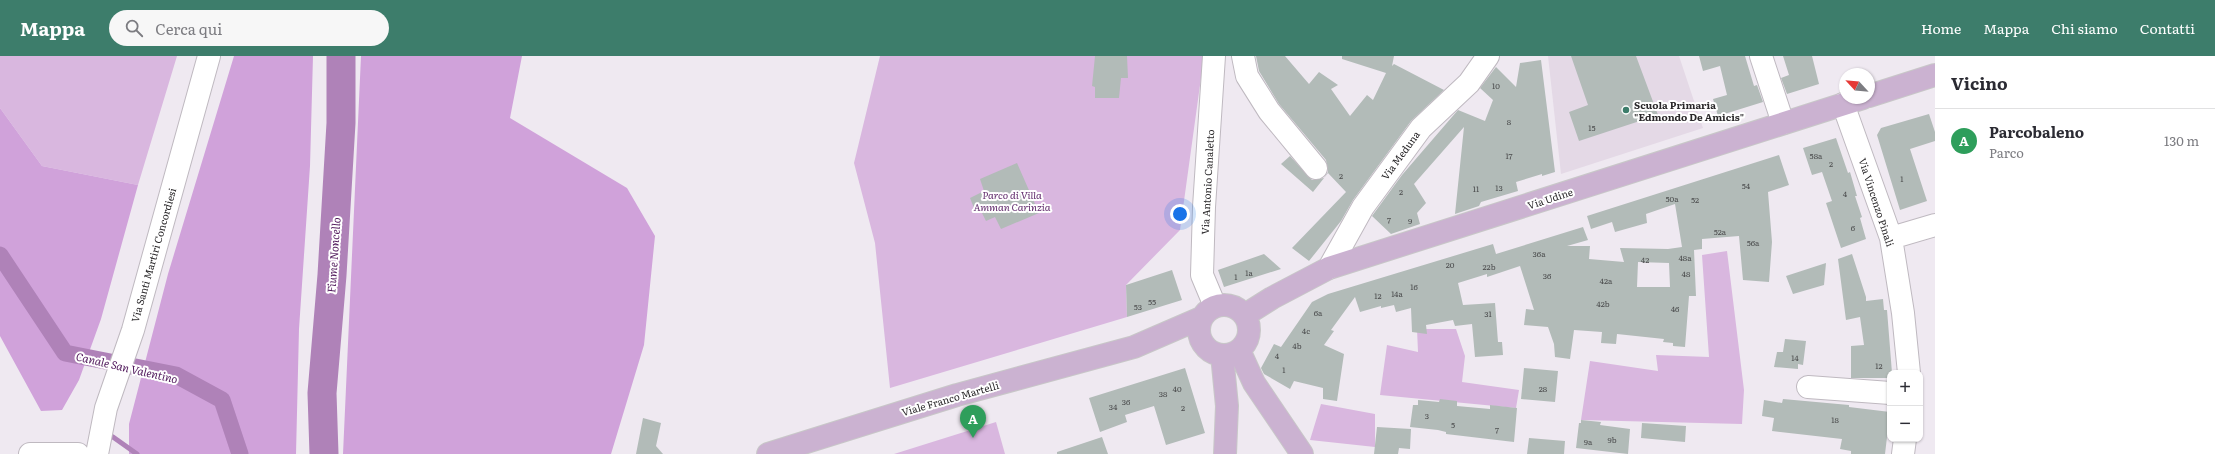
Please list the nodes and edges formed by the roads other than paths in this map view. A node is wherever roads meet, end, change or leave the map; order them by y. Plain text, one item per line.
1 (209, 56) edge
2 (1214, 56) edge
3 (1243, 56) edge
4 (1488, 56) edge
5 (1761, 56) edge
6 (1935, 75) edge
7 (1875, 94) edge
8 (1844, 104) edge
9 (1854, 104) edge
10 (1783, 124) junction
11 (1316, 168) dead end
12 (1935, 225) edge
13 (1891, 238) junction
14 (1329, 268) junction
15 (1208, 312) junction
16 (1245, 315) junction
17 (1200, 340) junction
18 (1134, 347) junction
19 (1230, 352) junction
20 (1909, 370) edge
21 (1808, 386) dead end
22 (1887, 393) edge
23 (1905, 442) edge
24 (30, 454) edge
25 (78, 454) edge
26 (97, 454) edge
27 (768, 454) edge
28 (1225, 454) edge
29 (1302, 454) edge
30 (1903, 454) edge

1 - 26 street, Via Santi Martiri Concordiesi
2 - 15 street, Via Antonio Canaletto
3 - 11 street
4 - 14 street, Via Meduna
5 - 10 street
6 - 7 main road
8 - 10 main road, Via Udine
9 - 13 street, Via Vincenzo Pinali
10 - 14 main road, Via Udine
12 - 13 street
13 - 20 street, Via Vincenzo Pinali
14 - 16 main road, Via Udine
15 - 16 main road
15 - 17 main road
15 - 18 main road, Viale Franco Martelli
16 - 19 main road
17 - 18 main road, Viale Franco Martelli
17 - 19 main road
18 - 27 main road, Viale Franco Martelli
19 - 28 main road
19 - 29 main road
21 - 22 street
23 - 30 street
24 - 25 street

